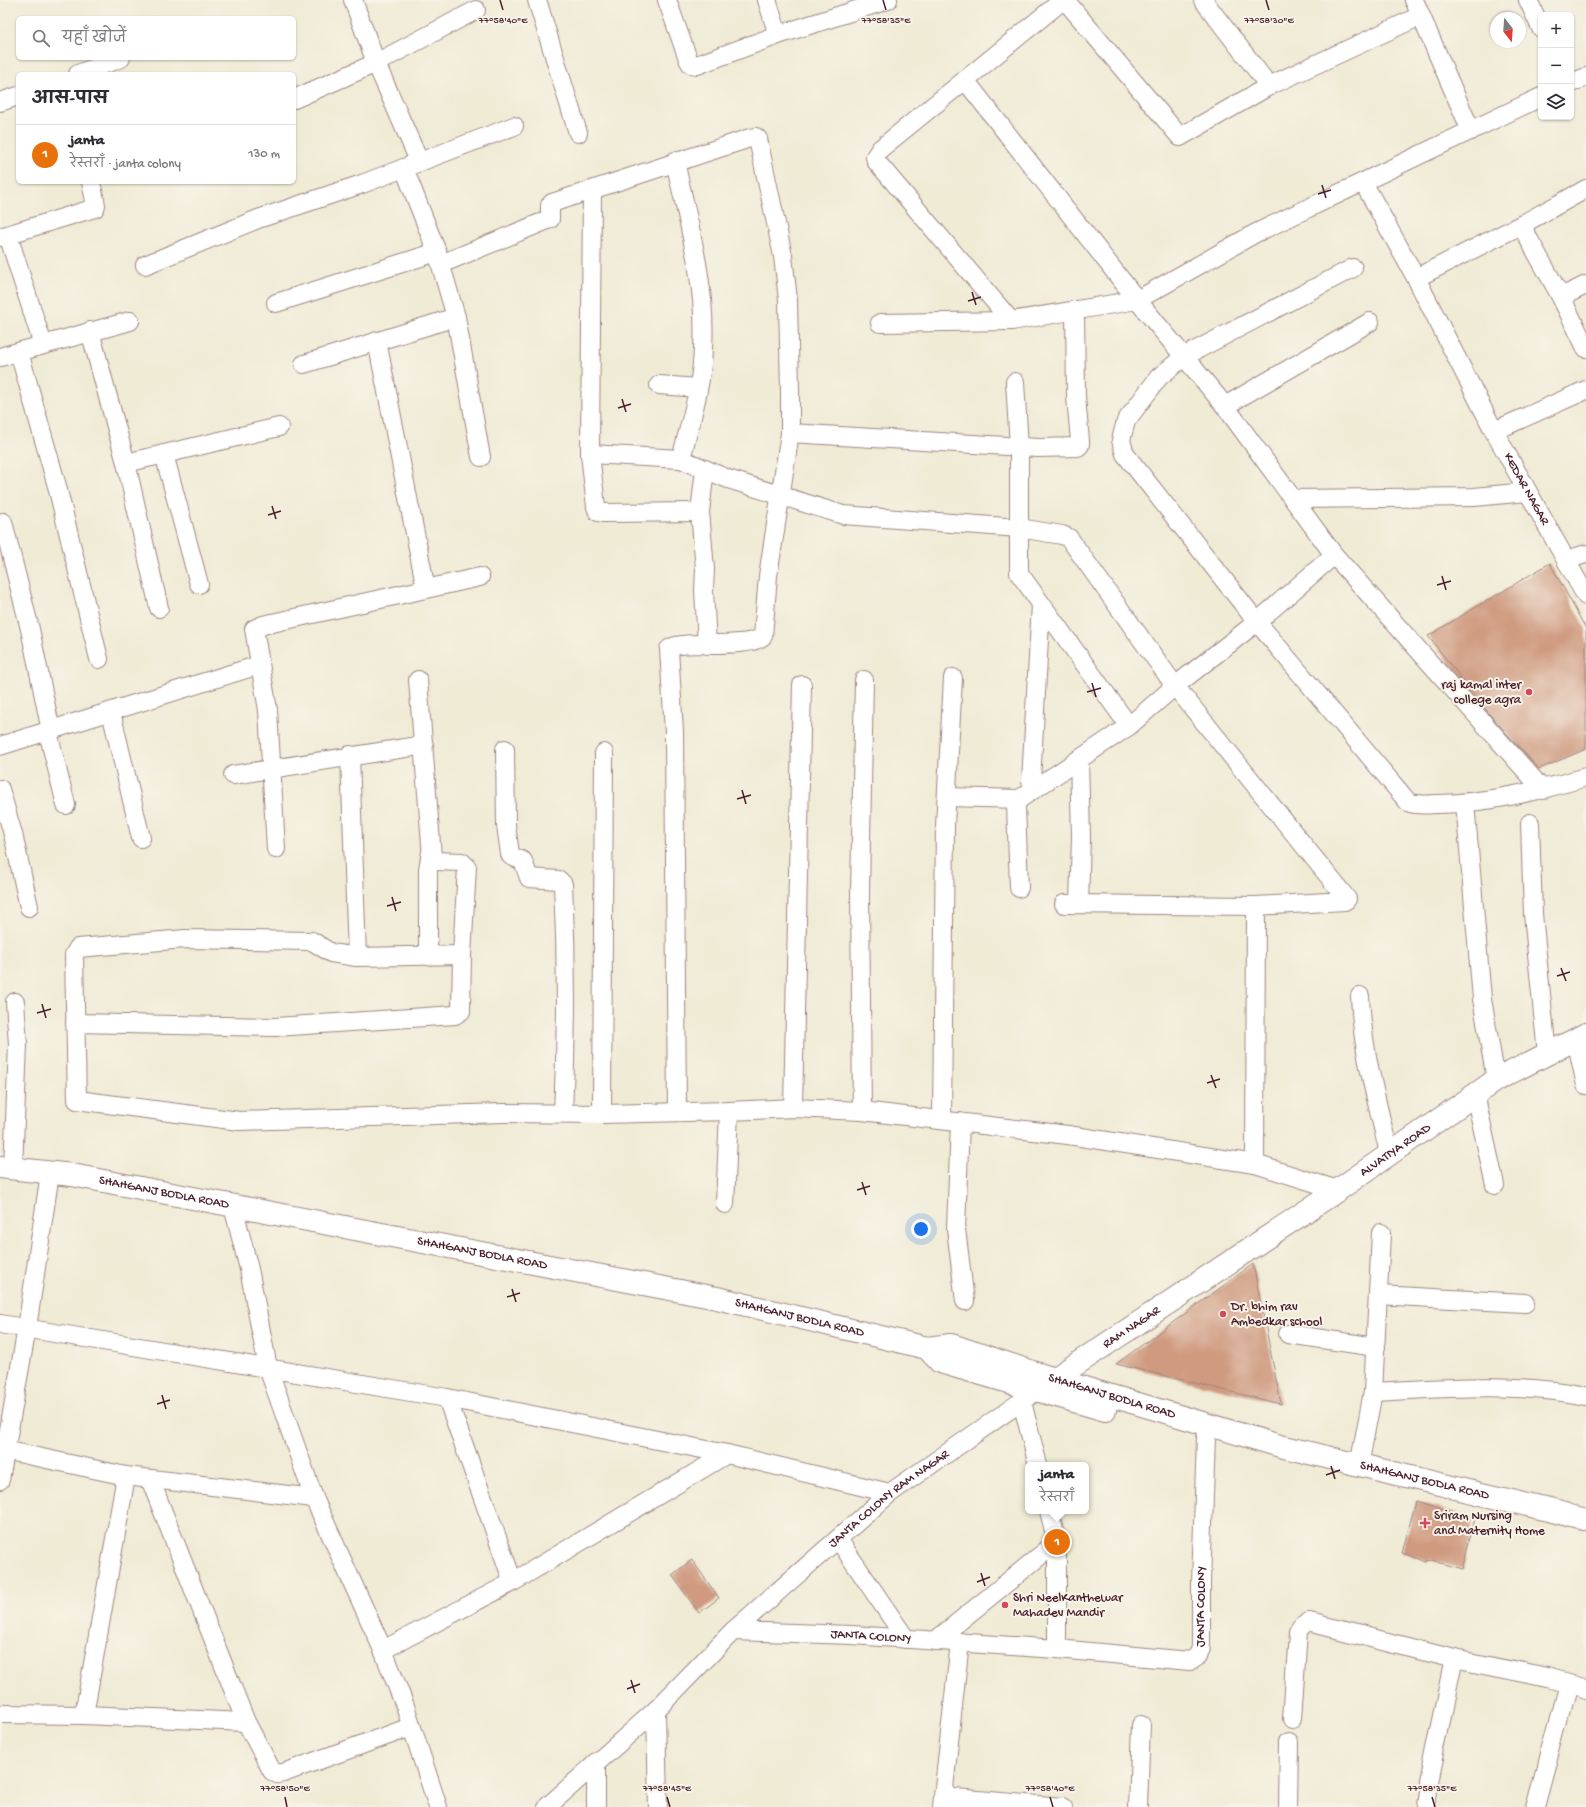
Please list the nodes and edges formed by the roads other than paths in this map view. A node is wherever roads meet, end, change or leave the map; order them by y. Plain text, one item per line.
1 (353, 0) edge
2 (537, 0) edge
3 (667, 0) edge
4 (767, 0) edge
5 (888, 0) edge
6 (1064, 0) edge
7 (1203, 0) edge
8 (1528, 0) edge
9 (1417, 8) edge
10 (476, 10) dead end
11 (1538, 22) edge
12 (778, 36) junction
13 (116, 60) edge
14 (376, 63) junction
15 (83, 72) edge
16 (1586, 77) edge
17 (965, 80) junction
18 (1574, 82) edge
19 (1269, 86) junction
20 (16, 97) edge
21 (296, 98) edge
22 (1538, 98) edge
23 (0, 102) edge
24 (514, 126) dead end
25 (1471, 131) junction
26 (578, 133) dead end
27 (675, 161) junction
28 (411, 165) junction
29 (1363, 182) junction
30 (91, 184) edge
31 (1586, 189) edge
32 (592, 191) junction
33 (1521, 225) junction
34 (4, 236) edge
35 (439, 258) junction
36 (145, 265) dead end
37 (1353, 268) dead end
38 (1416, 278) junction
39 (1586, 285) edge
40 (1561, 297) junction
41 (1137, 300) junction
42 (276, 303) dead end
43 (1075, 310) junction
44 (456, 317) junction
45 (130, 321) dead end
46 (1011, 321) junction
47 (1370, 322) dead end
48 (880, 323) dead end
49 (90, 331) junction
50 (377, 340) junction
51 (43, 345) junction
52 (1586, 348) edge
53 (19, 352) junction
54 (1185, 356) junction
55 (0, 357) edge
56 (304, 364) dead end
57 (1015, 382) dead end
58 (659, 385) dead end
59 (698, 388) junction
60 (1586, 390) edge
61 (1225, 406) junction
62 (279, 428) dead end
63 (1494, 431) junction
64 (790, 433) junction
65 (1019, 447) junction
66 (164, 454) junction
67 (590, 454) junction
68 (480, 457) dead end
69 (681, 459) junction
70 (126, 463) junction
71 (705, 469) junction
72 (1527, 492) junction
73 (781, 497) junction
74 (1293, 499) junction
75 (700, 512) junction
76 (3, 522) dead end
77 (1019, 528) junction
78 (1586, 554) edge
79 (1334, 555) junction
80 (1566, 560) junction
81 (480, 577) dead end
82 (199, 584) dead end
83 (426, 589) junction
84 (1586, 596) edge
85 (1041, 604) junction
86 (159, 608) dead end
87 (1257, 622) junction
88 (707, 645) junction
89 (99, 659) dead end
90 (259, 665) junction
91 (953, 678) dead end
92 (418, 680) dead end
93 (864, 680) dead end
94 (802, 685) dead end
95 (1175, 686) junction
96 (111, 712) junction
97 (1129, 726) junction
98 (50, 732) junction
99 (424, 745) junction
100 (0, 746) edge
101 (505, 749) dead end
102 (604, 753) dead end
103 (350, 755) junction
104 (1079, 759) junction
105 (271, 768) junction
106 (233, 775) dead end
107 (1586, 777) edge
108 (1039, 786) junction
109 (0, 789) edge
110 (1543, 790) junction
111 (947, 797) junction
112 (1020, 799) junction
113 (1465, 803) junction
114 (66, 805) dead end
115 (1530, 822) dead end
116 (140, 838) dead end
117 (276, 849) dead end
118 (431, 852) junction
119 (1019, 888) dead end
120 (1256, 906) junction
121 (29, 907) dead end
122 (462, 955) junction
123 (428, 956) junction
124 (357, 957) junction
125 (1360, 996) dead end
126 (15, 1002) dead end
127 (75, 1023) junction
128 (1581, 1037) edge
129 (1547, 1054) junction
130 (1496, 1080) junction
131 (1586, 1085) edge
132 (1474, 1094) junction
133 (793, 1108) junction
134 (729, 1111) junction
135 (862, 1111) junction
136 (677, 1112) junction
137 (563, 1114) junction
138 (602, 1114) junction
139 (942, 1120) junction
140 (960, 1122) junction
141 (1389, 1153) junction
142 (1255, 1164) junction
143 (7, 1168) edge
144 (50, 1173) junction
145 (1495, 1185) dead end
146 (1338, 1190) junction
147 (725, 1204) dead end
148 (233, 1206) junction
149 (1381, 1233) dead end
150 (1209, 1275) joint
151 (1378, 1295) junction
152 (965, 1301) dead end
153 (1525, 1304) dead end
154 (0, 1324) edge
155 (26, 1328) junction
156 (1288, 1334) dead end
157 (1376, 1347) junction
158 (268, 1368) junction
159 (1038, 1391) junction
160 (1373, 1392) junction
161 (1586, 1396) edge
162 (447, 1398) junction
163 (1206, 1437) junction
164 (2, 1450) edge
165 (726, 1454) junction
166 (1038, 1462) edge
167 (1359, 1466) junction
168 (126, 1476) junction
169 (150, 1479) junction
170 (0, 1480) edge
171 (890, 1494) junction
172 (314, 1498) junction
173 (1050, 1514) edge
174 (1586, 1519) edge
175 (1586, 1532) edge
176 (838, 1539) junction
177 (1057, 1542) junction
178 (513, 1582) junction
179 (733, 1631) junction
180 (906, 1639) junction
181 (935, 1641) junction
182 (960, 1642) junction
183 (1057, 1649) junction
184 (384, 1650) junction
185 (1454, 1659) junction
186 (1568, 1684) junction
187 (1586, 1689) edge
188 (656, 1710) junction
189 (0, 1714) edge
190 (84, 1715) junction
191 (1292, 1719) dead end
192 (246, 1722) junction
193 (1141, 1725) dead end
194 (411, 1727) junction
195 (1289, 1742) dead end
196 (596, 1762) junction
197 (943, 1802) edge
198 (438, 1807) edge
199 (547, 1807) edge
200 (596, 1807) edge
201 (658, 1807) edge
202 (1063, 1807) edge
203 (1138, 1807) edge
204 (1288, 1807) edge
205 (1425, 1807) edge
206 (1535, 1807) edge

1 - 14 street
2 - 26 street
3 - 12 street
4 - 12 street
5 - 12 street
6 - 17 street
6 - 19 street
7 - 19 street
8 - 11 street
9 - 19 street
9 - 25 street
10 - 14 street
13 - 15 street
14 - 21 street
14 - 28 street
16 - 18 street
17 - 41 street
17 - 46 street
20 - 23 street
22 - 25 street
24 - 28 street
25 - 29 street
27 - 32 street
27 - 59 street
27 - 64 street
28 - 35 street
28 - 36 street
29 - 38 street, KEDAR NAGAR
29 - 41 street
30 - 34 street
31 - 33 street
32 - 35 street
32 - 67 street
33 - 38 street
33 - 40 street
34 - 51 street
35 - 42 street
35 - 44 street
37 - 54 street
38 - 63 street, KEDAR NAGAR
39 - 40 street
40 - 52 street
41 - 43 street
41 - 54 street
43 - 46 street
43 - 65 street
44 - 50 street
44 - 68 street
45 - 49 street
46 - 48 street
47 - 61 street
49 - 51 street
49 - 70 street
50 - 56 street
50 - 83 street
51 - 53 street
53 - 55 street
53 - 89 street
54 - 61 street
54 - 87 street
57 - 65 street
58 - 59 street
59 - 69 street
60 - 63 street
61 - 74 street
62 - 66 street
63 - 72 street, KEDAR NAGAR
64 - 65 street
64 - 73 street
65 - 77 street
66 - 70 street
66 - 82 street
67 - 69 street
67 - 75 street
69 - 71 street
70 - 86 street
71 - 73 street
71 - 75 street
72 - 74 street
72 - 80 street, KEDAR NAGAR
73 - 77 street
73 - 88 street
74 - 79 street
75 - 88 street
76 - 98 street
77 - 85 street
77 - 95 street
78 - 80 street
79 - 87 street
79 - 110 street
80 - 84 street, KEDAR NAGAR
81 - 83 street
83 - 90 street
85 - 97 street
85 - 108 street
87 - 95 street
87 - 113 street
88 - 136 street
90 - 96 street
90 - 105 street
91 - 111 street
92 - 99 street
93 - 135 street
94 - 133 street
95 - 97 street
95 - 120 street
96 - 98 street
96 - 116 street
97 - 104 street
98 - 100 street
98 - 114 street
99 - 103 street
99 - 118 street
101 - 137 street
102 - 138 street
103 - 105 street
103 - 124 street
104 - 108 street
104 - 120 street
105 - 106 street
105 - 117 street
107 - 110 street
108 - 112 street
109 - 121 street
110 - 113 street
111 - 112 street
111 - 139 street
112 - 119 street
113 - 130 street
115 - 129 street
118 - 122 street
118 - 123 street
120 - 142 street
122 - 123 street
122 - 127 street
123 - 124 street
124 - 127 street
125 - 141 street
126 - 143 street
127 - 137 street
128 - 129 main road, ALVATIYA ROAD
128 - 131 street
129 - 130 main road, ALVATIYA ROAD
130 - 132 main road, ALVATIYA ROAD
132 - 141 main road, ALVATIYA ROAD
132 - 145 street
133 - 134 street
133 - 135 street
134 - 136 street
134 - 147 street
135 - 139 street
136 - 138 street
137 - 138 street
139 - 140 street
140 - 142 street
140 - 152 street
141 - 146 main road, ALVATIYA ROAD
142 - 146 street
143 - 144 main road, SHAHGANJ BODLA ROAD
144 - 148 main road, SHAHGANJ BODLA ROAD
144 - 155 street
146 - 150 main road, ALVATIYA ROAD
148 - 158 street
148 - 159 main road, SHAHGANJ BODLA ROAD
149 - 151 street
150 - 159 main road, RAM NAGAR
151 - 153 street
151 - 157 street
154 - 155 street
155 - 158 street
155 - 164 street
156 - 157 street
157 - 160 street
158 - 162 street
158 - 172 street
159 - 163 main road
159 - 166 street
159 - 167 main road, SHAHGANJ BODLA ROAD
159 - 171 street, JANTA COLONY RAM NAGAR
160 - 161 street
160 - 167 street
162 - 165 street
162 - 178 street
163 - 175 main road
163 - 183 street, JANTA COLONY
164 - 168 street
164 - 170 street
165 - 171 street
165 - 178 street
167 - 174 main road, SHAHGANJ BODLA ROAD
168 - 169 street
168 - 190 street
169 - 172 street
169 - 192 street
171 - 176 street, JANTA COLONY RAM NAGAR
172 - 184 street
173 - 177 street
176 - 179 street, JANTA COLONY RAM NAGAR
176 - 180 street
177 - 181 street
177 - 183 street
178 - 184 street
179 - 180 street, JANTA COLONY
179 - 188 street, JANTA COLONY RAM NAGAR
180 - 181 street, JANTA COLONY
181 - 182 street, JANTA COLONY
182 - 183 street, JANTA COLONY
182 - 197 street
184 - 194 street
185 - 186 street
185 - 191 street
185 - 205 street
186 - 187 street
186 - 206 street
188 - 196 street, JANTA COLONY RAM NAGAR
188 - 201 street
189 - 190 street
190 - 192 street
192 - 194 street
193 - 203 street
194 - 198 street
195 - 204 street
196 - 199 street, JANTA COLONY RAM NAGAR
196 - 200 street
197 - 202 street

